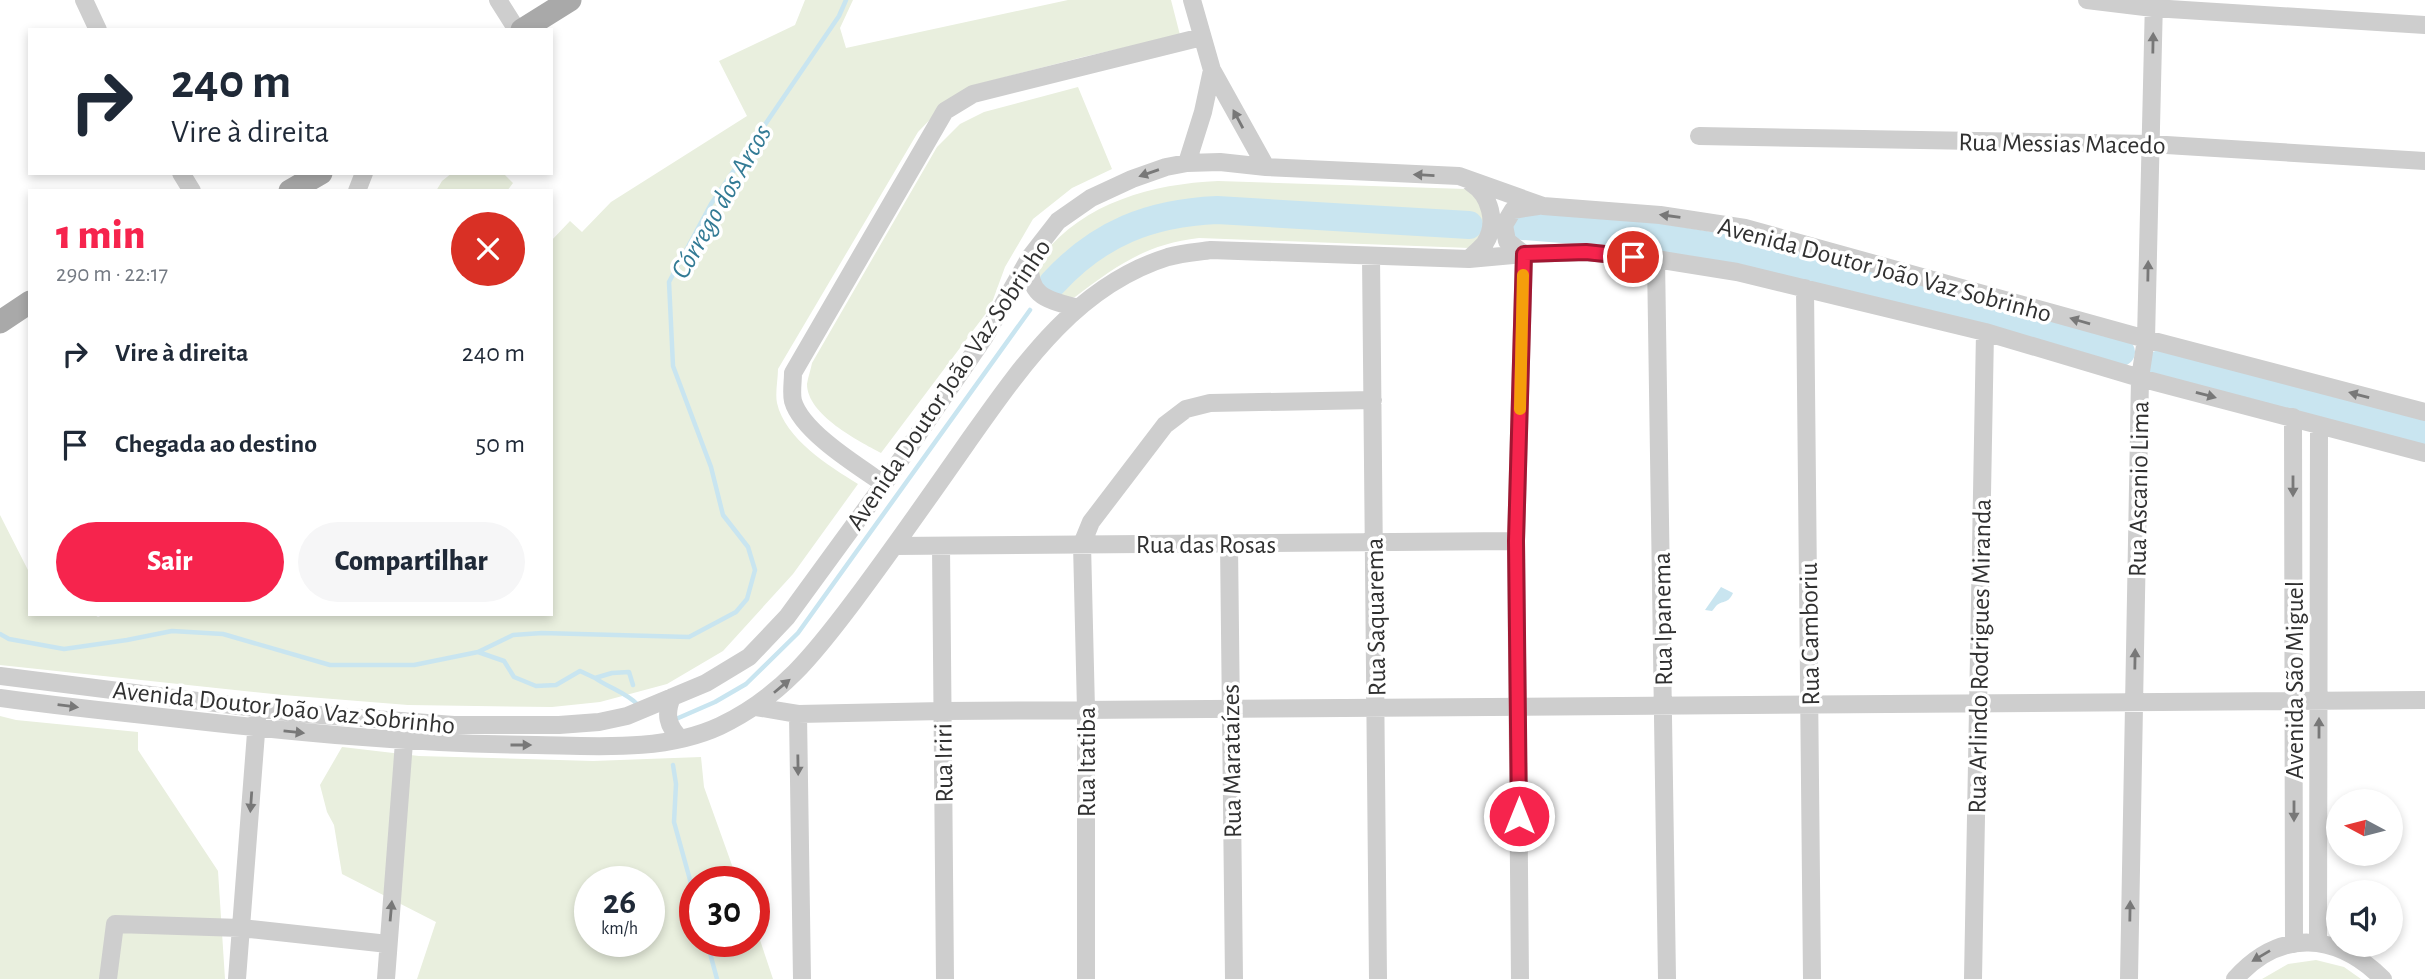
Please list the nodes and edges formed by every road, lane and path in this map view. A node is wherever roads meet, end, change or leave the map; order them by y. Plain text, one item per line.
1 (84, 0) edge
2 (498, 0) edge
3 (569, 0) edge
4 (1192, 0) edge
5 (2087, 0) edge
6 (2153, 4) edge
7 (2425, 25) edge
8 (98, 28) edge
9 (515, 28) edge
10 (525, 28) edge
11 (1202, 37) junction
12 (1212, 69) junction
13 (1699, 136) dead end
14 (2150, 144) junction
15 (2425, 161) edge
16 (1187, 163) junction
17 (1266, 167) junction
18 (318, 175) edge
19 (1459, 176) junction
20 (293, 189) edge
21 (1543, 206) junction
22 (1524, 254) junction
23 (1371, 256) junction
24 (1030, 257) junction
25 (1469, 259) junction
26 (1656, 259) junction
27 (1805, 288) junction
28 (28, 303) edge
29 (1077, 308) junction
30 (0, 322) edge
31 (1984, 332) junction
32 (2146, 339) junction
33 (2140, 378) junction
34 (1373, 400) junction
35 (2425, 412) edge
36 (2293, 417) junction
37 (2319, 425) junction
38 (2425, 453) edge
39 (884, 484) junction
40 (1516, 541) junction
41 (1374, 542) junction
42 (1082, 544) junction
43 (1229, 544) junction
44 (895, 546) junction
45 (941, 546) junction
46 (0, 676) edge
47 (672, 697) junction
48 (0, 698) edge
49 (2425, 700) edge
50 (2319, 701) junction
51 (2294, 702) junction
52 (2134, 703) junction
53 (1978, 704) junction
54 (1809, 705) junction
55 (1663, 706) junction
56 (756, 707) junction
57 (1518, 707) junction
58 (1376, 708) junction
59 (258, 709) junction
60 (1231, 709) junction
61 (1086, 710) junction
62 (943, 711) junction
63 (798, 714) junction
64 (256, 728) junction
65 (681, 739) junction
66 (404, 742) junction
67 (241, 928) junction
68 (2318, 943) junction
69 (388, 944) junction
70 (2294, 944) junction
71 (108, 979) edge
72 (237, 979) edge
73 (386, 979) edge
74 (802, 979) edge
75 (945, 979) edge
76 (1086, 979) edge
77 (1234, 979) edge
78 (1378, 979) edge
79 (1520, 979) edge
80 (1667, 979) edge
81 (1812, 979) edge
82 (1973, 979) edge
83 (2129, 979) edge
84 (2235, 979) edge
85 (2383, 979) edge

1 - 8 street
2 - 9 street
3 - 10 main road
4 - 11 street
5 - 6 street
6 - 7 street
14 -> 6 street, Rua Ascanio Lima
11 - 12 street
11 - 39 street
12 - 16 street
17 -> 12 street
13 - 14 street, Rua Messias Macedo
14 - 15 street, Rua Messias Macedo
32 -> 14 street, Rua Ascanio Lima
16 - 17 street, Avenida Doutor João Vaz Sobrinho
16 -> 24 street, Avenida Doutor João Vaz Sobrinho
19 -> 17 street, Avenida Doutor João Vaz Sobrinho
18 - 20 main road
19 - 21 street, Avenida Doutor João Vaz Sobrinho
19 - 25 street
21 - 22 street
32 -> 21 street, Avenida Doutor João Vaz Sobrinho
22 - 25 street, Avenida Doutor João Vaz Sobrinho
22 - 26 street, Avenida Doutor João Vaz Sobrinho
22 - 40 street
23 - 25 street, Avenida Doutor João Vaz Sobrinho
23 - 29 street, Avenida Doutor João Vaz Sobrinho
23 - 34 street, Rua Saquarema
24 - 29 street
24 - 39 street, Avenida Doutor João Vaz Sobrinho
26 - 27 street, Avenida Doutor João Vaz Sobrinho
26 - 55 street, Rua Ipanema
27 - 31 street, Avenida Doutor João Vaz Sobrinho
27 - 54 street, Rua Camboriu
28 - 30 main road
29 - 44 street, Avenida Doutor João Vaz Sobrinho
31 - 33 street, Avenida Doutor João Vaz Sobrinho
31 - 53 street, Rua Arlindo Rodrigues Miranda
32 - 33 street, Rua Ascanio Lima
35 -> 32 street, Avenida Doutor João Vaz Sobrinho
33 -> 36 street, Avenida Doutor João Vaz Sobrinho
52 -> 33 street, Rua Ascanio Lima
34 - 41 street, Rua Saquarema
34 - 42 street
36 - 37 street, Avenida Doutor João Vaz Sobrinho
36 -> 51 street, Avenida São Miguel
37 - 38 street, Avenida Doutor João Vaz Sobrinho
37 - 50 street, Avenida São Miguel
39 - 47 street, Avenida Doutor João Vaz Sobrinho
40 - 41 street, Rua das Rosas
40 - 57 street
41 - 43 street, Rua das Rosas
41 - 58 street, Rua Saquarema
42 - 43 street, Rua das Rosas
42 - 45 street, Rua das Rosas
42 - 61 street, Rua Itatiba
43 - 60 street, Rua Marataízes
44 - 45 street, Rua das Rosas
56 -> 44 street, Avenida Doutor João Vaz Sobrinho
45 - 62 street, Rua Iriri
46 - 59 street, Avenida Doutor João Vaz Sobrinho
47 - 59 street, Avenida Doutor João Vaz Sobrinho
47 - 65 street
48 -> 64 street, Avenida Doutor João Vaz Sobrinho
49 - 50 street
50 - 51 street
68 -> 50 street, Avenida São Miguel
51 - 52 street
51 -> 70 street, Avenida São Miguel
52 - 53 street
83 -> 52 street, Rua Ascanio Lima
53 - 54 street
53 - 82 street, Rua Arlindo Rodrigues Miranda
54 - 55 street
54 - 81 street, Rua Camboriu
55 - 57 street
55 - 80 street, Rua Ipanema
56 - 63 street
56 - 65 street, Avenida Doutor João Vaz Sobrinho
57 - 58 street
57 - 79 street
58 - 60 street
58 - 78 street, Rua Saquarema
59 - 64 street
60 - 61 street
60 - 77 street, Rua Marataízes
61 - 62 street
61 - 76 street, Rua Itatiba
62 - 63 street
62 - 75 street, Rua Iriri
63 -> 74 street
64 -> 66 street, Avenida Doutor João Vaz Sobrinho
64 -> 67 street
66 -> 65 street, Avenida Doutor João Vaz Sobrinho
69 -> 66 street
67 - 69 street
67 - 71 street
67 - 72 street
68 - 70 street
68 - 85 street
69 - 73 street
70 -> 84 street

